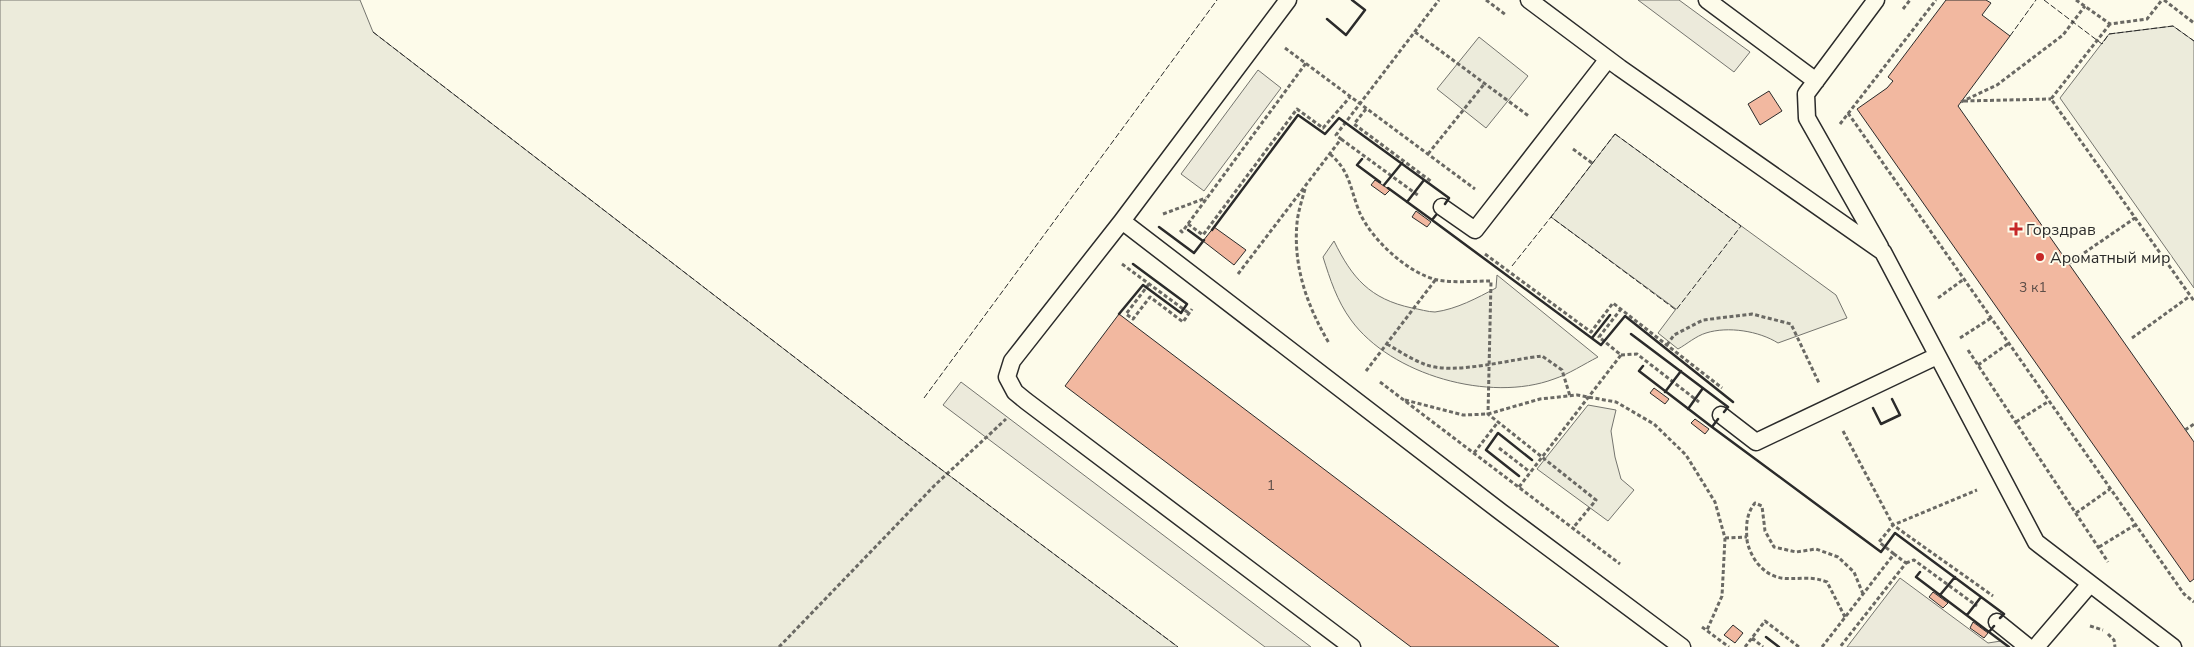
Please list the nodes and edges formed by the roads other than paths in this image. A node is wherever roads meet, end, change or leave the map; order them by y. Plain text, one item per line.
1 (1288, 0) edge
2 (1529, 0) edge
3 (1707, 0) edge
4 (1876, 0) edge
5 (1608, 59) junction
6 (1816, 81) junction
7 (1442, 207) dead end
8 (1122, 221) junction
9 (1883, 252) junction
10 (1937, 356) junction
11 (1721, 415) dead end
12 (2090, 584) junction
13 (1997, 622) dead end
14 (1352, 647) edge
15 (1682, 647) edge
16 (2028, 647) edge
17 (2036, 647) edge
18 (2173, 647) edge

1 - 8 lane
2 - 5 lane
3 - 6 lane
4 - 6 lane
5 - 7 lane
5 - 9 lane
6 - 9 lane
8 - 14 lane
8 - 15 lane
9 - 10 lane
10 - 11 lane
10 - 12 lane
12 - 17 lane
12 - 18 lane
13 - 16 lane

